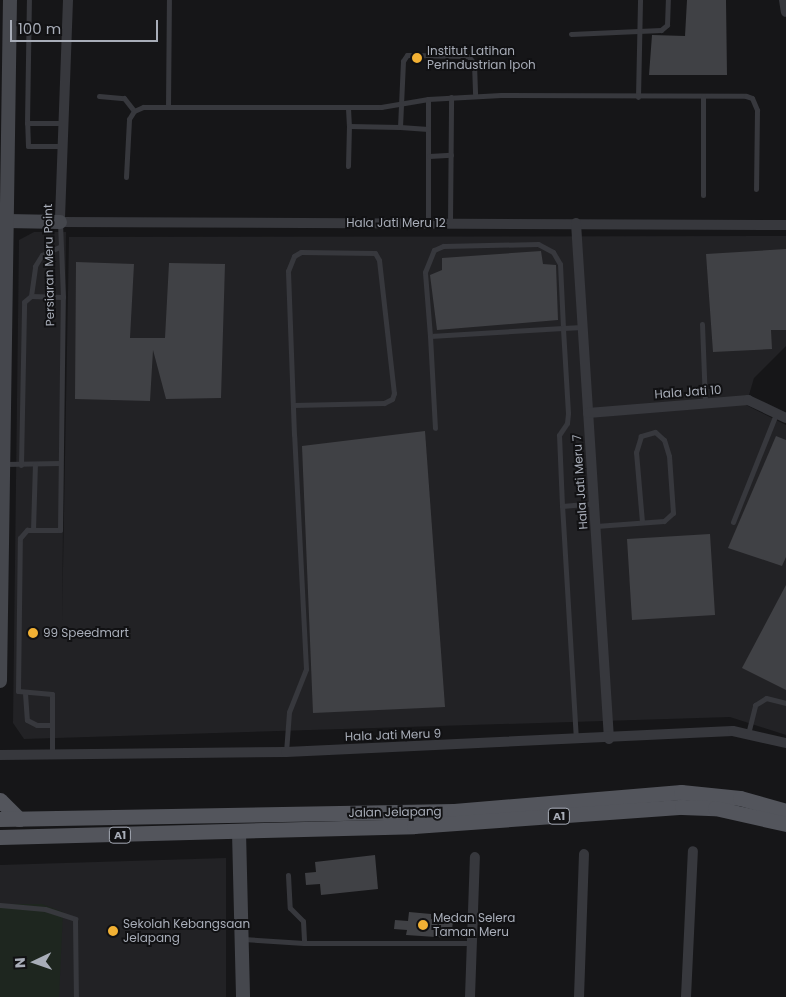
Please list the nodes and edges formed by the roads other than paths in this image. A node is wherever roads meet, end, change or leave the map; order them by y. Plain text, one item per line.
1 (10, 0) edge
2 (29, 0) edge
3 (68, 0) edge
4 (169, 0) edge
5 (640, 0) edge
6 (668, 0) edge
7 (784, 0) edge
8 (786, 12) edge
9 (639, 32) junction
10 (571, 34) dead end
11 (99, 96) dead end
12 (475, 96) junction
13 (703, 96) junction
14 (451, 97) junction
15 (638, 97) junction
16 (428, 99) junction
17 (400, 104) junction
18 (168, 107) junction
19 (348, 108) junction
20 (134, 112) junction
21 (27, 123) junction
22 (65, 123) junction
23 (349, 126) junction
24 (400, 127) junction
25 (428, 129) junction
26 (62, 146) junction
27 (451, 155) junction
28 (429, 156) junction
29 (348, 166) dead end
30 (126, 177) dead end
31 (756, 189) dead end
32 (7, 194) junction
33 (703, 195) dead end
34 (2, 221) edge
35 (33, 222) junction
36 (60, 222) junction
37 (428, 222) junction
38 (450, 223) junction
39 (576, 223) junction
40 (786, 225) edge
41 (6, 246) junction
42 (59, 247) junction
43 (31, 296) junction
44 (63, 297) junction
45 (702, 324) dead end
46 (582, 327) junction
47 (562, 328) junction
48 (430, 336) junction
49 (705, 404) junction
50 (293, 405) junction
51 (588, 413) junction
52 (781, 416) edge
53 (435, 428) dead end
54 (60, 463) junction
55 (3, 464) junction
56 (35, 464) junction
57 (21, 465) junction
58 (594, 503) junction
59 (562, 506) junction
60 (642, 522) junction
61 (733, 522) dead end
62 (596, 526) junction
63 (33, 530) junction
64 (0, 681) edge
65 (25, 693) junction
66 (786, 703) edge
67 (52, 725) junction
68 (748, 735) junction
69 (610, 739) junction
70 (576, 740) junction
71 (786, 743) edge
72 (286, 752) junction
73 (52, 754) junction
74 (0, 755) edge
75 (0, 800) edge
76 (786, 811) edge
77 (272, 814) junction
78 (202, 816) junction
79 (0, 819) edge
80 (19, 819) junction
81 (786, 824) edge
82 (239, 832) junction
83 (0, 837) edge
84 (693, 850) dead end
85 (584, 854) dead end
86 (475, 857) dead end
87 (288, 875) dead end
88 (0, 906) edge
89 (242, 939) junction
90 (304, 943) junction
91 (472, 943) junction
92 (76, 997) edge
93 (243, 997) edge
94 (470, 997) edge
95 (579, 997) edge
96 (686, 997) edge

1 - 32 main road
2 - 21 lane
3 - 22 street, Persiaran Meru Point
4 - 18 lane
5 - 9 lane
6 - 9 lane
7 - 8 street
9 - 10 lane
9 - 15 lane
11 - 20 lane
12 - 14 lane
12 - 15 lane
12 - 17 lane
13 - 15 lane
13 - 31 lane
13 - 33 lane
14 - 16 lane
14 - 27 lane
16 - 17 lane
16 - 25 lane
17 - 19 lane
17 - 24 lane
18 - 19 lane
18 - 20 lane
19 - 23 lane
20 - 30 lane
21 - 22 lane
21 - 26 lane
22 - 26 street, Persiaran Meru Point
23 - 24 lane
23 - 29 lane
24 - 25 lane
25 - 28 lane
26 - 36 street, Persiaran Meru Point
27 - 28 lane
27 - 38 lane
28 - 37 lane
32 - 34 main road
32 - 35 main road
34 - 35 main road, Hala Jati Meru 12
34 - 41 main road
35 - 36 main road, Hala Jati Meru 12
35 - 41 main road
36 - 37 street, Hala Jati Meru 12
36 - 42 lane, Persiaran Meru Point
37 - 38 street, Hala Jati Meru 12
38 - 39 street, Hala Jati Meru 12
39 - 40 street, Hala Jati Meru 12
39 - 46 street, Hala Jati Meru 7
41 - 55 main road
42 - 43 lane
42 - 44 lane, Persiaran Meru Point
43 - 44 lane
43 - 57 lane
44 - 54 lane, Persiaran Meru Point
45 - 49 lane
46 - 47 lane
46 - 51 street, Hala Jati Meru 7
47 - 48 lane
47 - 48 lane
47 - 59 lane
48 - 53 lane
49 - 51 street, Hala Jati 10
49 - 52 street, Hala Jati 10
50 - 50 lane
50 - 72 lane
51 - 58 street, Hala Jati Meru 7
52 - 61 lane
54 - 56 lane
54 - 63 lane, Persiaran Meru Point
55 - 57 lane
55 - 64 main road
56 - 57 lane
56 - 63 lane
58 - 59 lane
58 - 62 street, Hala Jati Meru 7
59 - 70 lane
60 - 60 lane
60 - 62 lane
62 - 69 street, Hala Jati Meru 7
63 - 65 lane
65 - 67 lane
65 - 67 lane
66 - 68 lane
67 - 73 lane
68 - 69 street, Hala Jati Meru 9
68 - 71 street, Hala Jati Meru 9
69 - 70 street, Hala Jati Meru 9
70 - 72 street, Hala Jati Meru 9
72 - 73 street, Hala Jati Meru 9
73 - 74 street, Hala Jati Meru 9
75 - 80 main road
76 - 77 main road, Jalan Jelapang / A1
77 - 78 main road, Jalan Jelapang / A1
77 - 82 main road
78 - 80 main road, Jalan Jelapang / A1
78 - 82 main road
79 - 80 main road, Jalan Jelapang / A1
81 - 82 main road, Jalan Jelapang / A1
82 - 83 main road, Jalan Jelapang / A1
82 - 89 main road
84 - 96 street
85 - 95 street
86 - 91 street
87 - 90 lane
88 - 92 lane
89 - 90 lane
89 - 93 main road
90 - 91 lane
91 - 94 street

